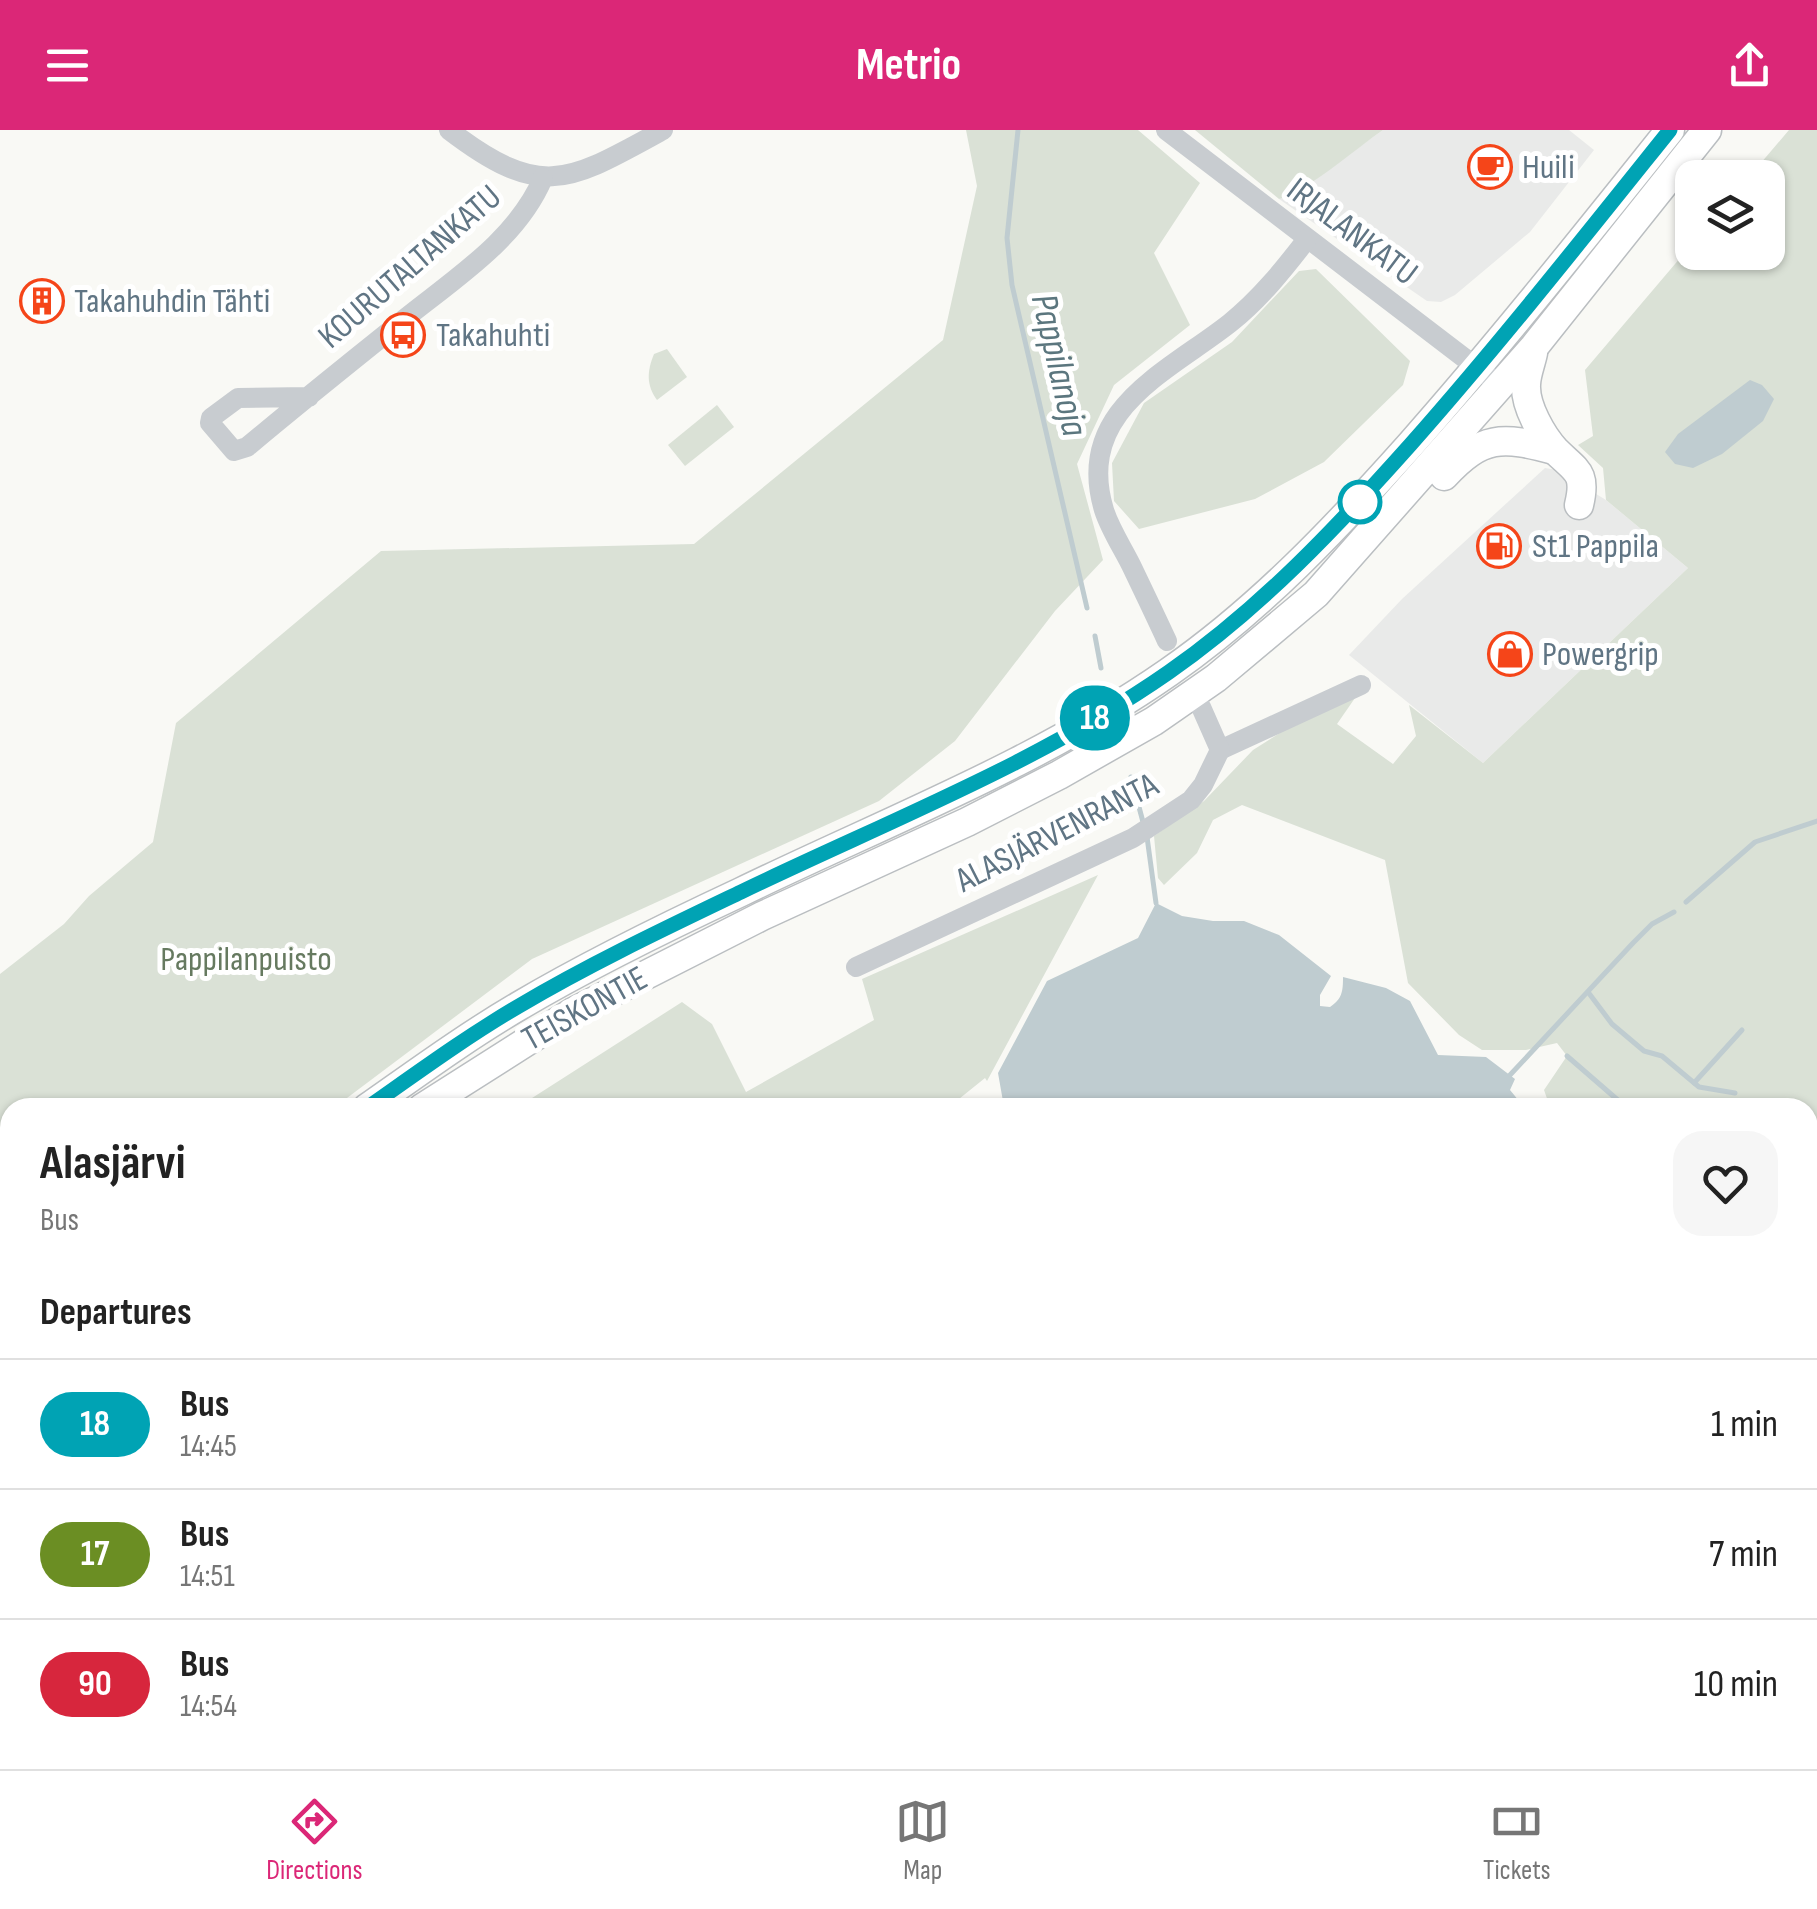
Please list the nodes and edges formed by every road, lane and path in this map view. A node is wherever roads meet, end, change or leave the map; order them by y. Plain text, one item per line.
1 (449, 130) edge
2 (663, 130) edge
3 (1166, 130) edge
4 (1670, 130) edge
5 (1708, 130) edge
6 (543, 178) junction
7 (1307, 239) junction
8 (1534, 347) junction
9 (1478, 368) junction
10 (1501, 386) junction
11 (309, 397) dead end
12 (1554, 450) junction
13 (1579, 504) dead end
14 (1316, 594) junction
15 (1167, 640) dead end
16 (1361, 684) dead end
17 (1200, 707) dead end
18 (1220, 750) junction
19 (856, 966) dead end
20 (382, 1098) edge
21 (438, 1098) edge

1 - 6 street
2 - 6 street
3 - 7 street, IRJALANKATU
4 - 9 highway, TEISKONTIE
5 - 8 highway, TEISKONTIE
6 - 11 street, KOURUTALTANKATU
7 - 9 street, IRJALANKATU
7 - 15 street
8 - 10 highway, TEISKONTIE
8 - 12 highway
9 - 10 street, IRJALANKATU
9 - 20 highway, TEISKONTIE
10 - 14 highway, TEISKONTIE
12 - 13 highway
12 - 14 highway
14 - 21 highway, TEISKONTIE
16 - 18 street
17 - 18 street
18 - 19 street, ALASJÄRVENRANTA

